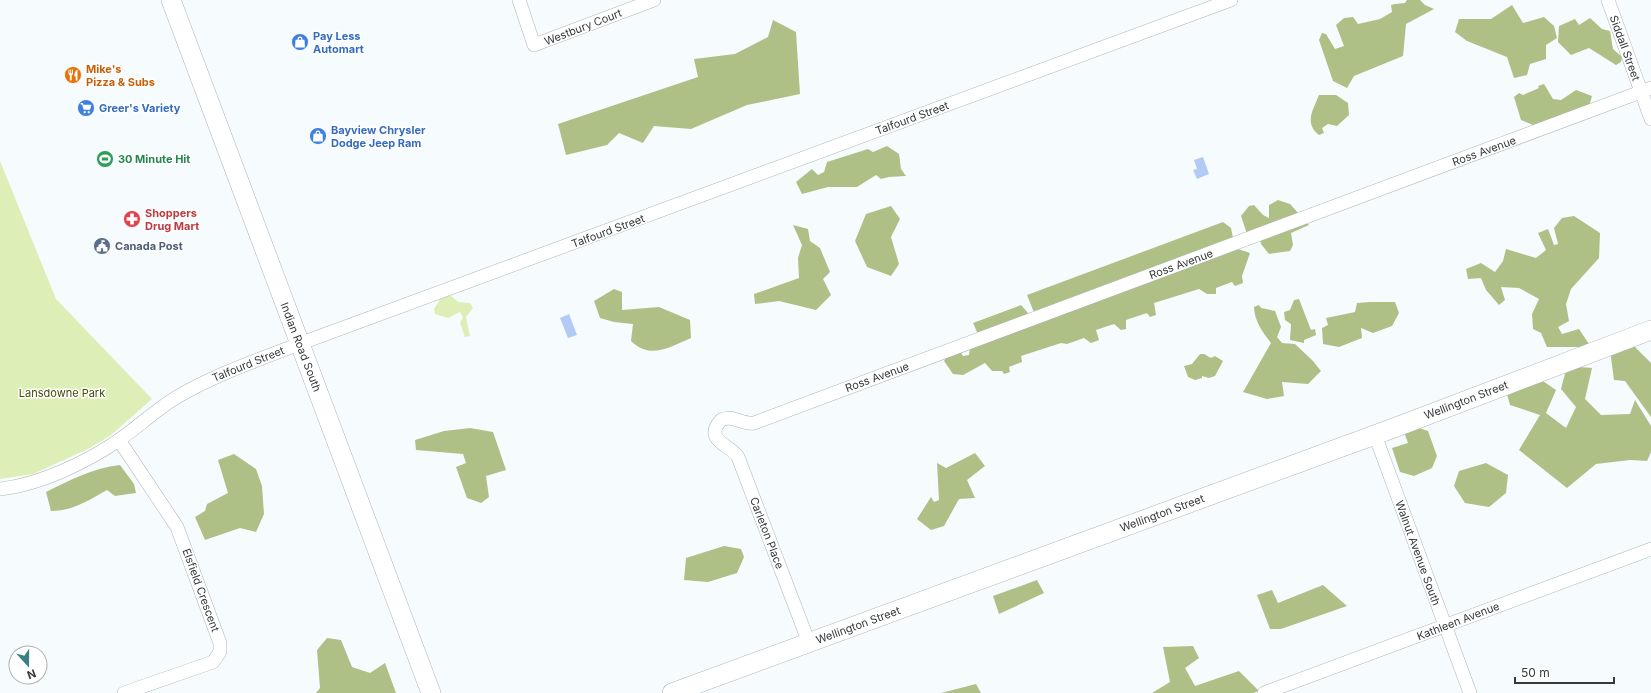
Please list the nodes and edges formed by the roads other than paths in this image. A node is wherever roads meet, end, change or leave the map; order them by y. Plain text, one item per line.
1 (171, 0) edge
2 (519, 0) edge
3 (654, 0) edge
4 (1231, 0) edge
5 (1608, 0) edge
6 (1646, 90) edge
7 (1651, 119) edge
8 (1651, 330) edge
9 (299, 344) junction
10 (716, 431) joint
11 (1375, 435) junction
12 (119, 440) junction
13 (0, 489) edge
14 (1651, 549) edge
15 (1445, 626) junction
16 (809, 644) junction
17 (124, 693) edge
18 (432, 693) edge
19 (672, 693) edge
20 (1264, 693) edge
21 (1470, 693) edge

1 - 9 main road, Indian Road South
2 - 3 street, Westbury Court
4 - 9 street, Talfourd Street
5 - 6 street, Siddall Street
6 - 7 street, Siddall Street
6 - 10 street, Ross Avenue
8 - 11 main road, Wellington Street
9 - 12 street, Talfourd Street
9 - 18 main road, Indian Road South
10 - 16 street, Carleton Place
11 - 15 street, Walnut Avenue South
11 - 16 main road, Wellington Street
12 - 13 street, Talfourd Street
12 - 17 street, Elsfield Crescent
14 - 15 street, Kathleen Avenue
15 - 20 street, Kathleen Avenue
15 - 21 street, Walnut Avenue South
16 - 19 main road, Wellington Street

